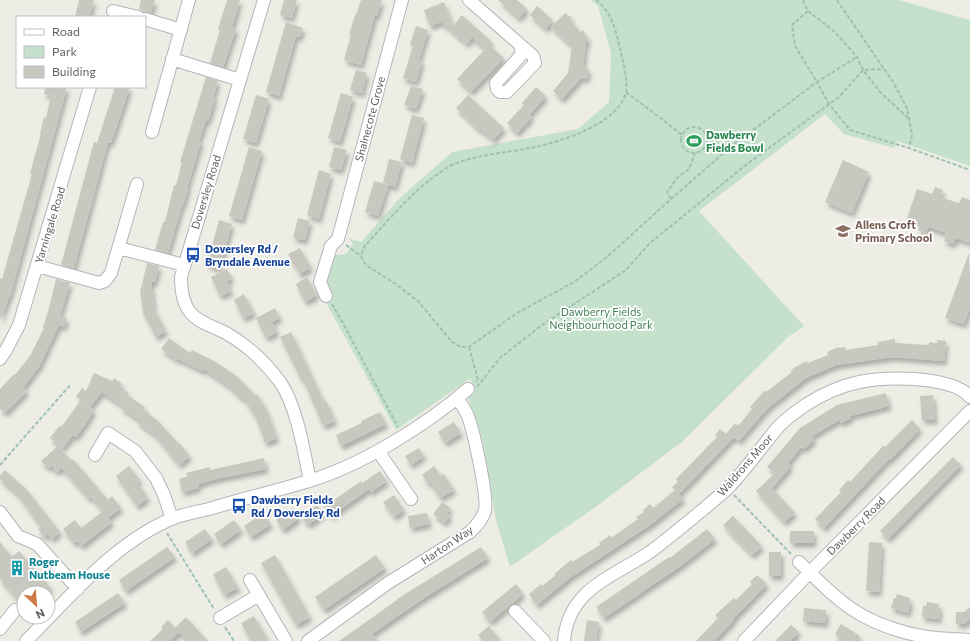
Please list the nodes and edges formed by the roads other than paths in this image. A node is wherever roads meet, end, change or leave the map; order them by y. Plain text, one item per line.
1 (190, 0) edge
2 (264, 0) edge
3 (402, 0) edge
4 (469, 0) edge
5 (114, 9) edge
6 (135, 16) edge
7 (146, 19) edge
8 (181, 30) junction
9 (520, 45) dead end
10 (172, 59) junction
11 (240, 80) junction
12 (90, 88) edge
13 (152, 132) dead end
14 (137, 184) dead end
15 (119, 248) junction
16 (184, 265) junction
17 (37, 266) junction
18 (326, 296) road end
19 (0, 359) edge
20 (468, 389) road end
21 (970, 397) edge
22 (457, 398) junction
23 (970, 411) edge
24 (378, 451) junction
25 (95, 455) dead end
26 (310, 481) junction
27 (411, 499) dead end
28 (0, 512) edge
29 (167, 521) junction
30 (799, 562) road end
31 (810, 572) junction
32 (250, 580) dead end
33 (78, 589) junction
34 (259, 595) junction
35 (15, 610) dead end
36 (515, 611) dead end
37 (220, 618) road end
38 (0, 628) edge
39 (970, 640) edge
40 (26, 641) edge
41 (286, 641) edge
42 (308, 641) edge
43 (544, 641) edge
44 (564, 641) edge
45 (744, 641) edge

1 - 8 street
2 - 11 street, Doversley Road
3 - 18 street, Shalnecote Grove
4 - 9 street
5 - 6 street
7 - 8 street
8 - 10 street
10 - 11 street
10 - 13 street
11 - 16 street, Doversley Road
12 - 17 street, Yarningale Road
14 - 15 street
15 - 16 street
15 - 17 street
16 - 26 street, Doversley Road
17 - 19 street, Yarningale Road
20 - 22 street
21 - 44 street, Waldrons Moor
22 - 24 street
22 - 42 street, Harton Way
23 - 31 street, Dawberry Road
24 - 26 street
24 - 27 street
25 - 29 street
26 - 29 street
28 - 33 street
29 - 33 street
30 - 31 street
31 - 39 street
31 - 45 street, Dawberry Road
32 - 34 street
33 - 40 street
34 - 37 street
34 - 41 street
35 - 38 street
36 - 43 street

